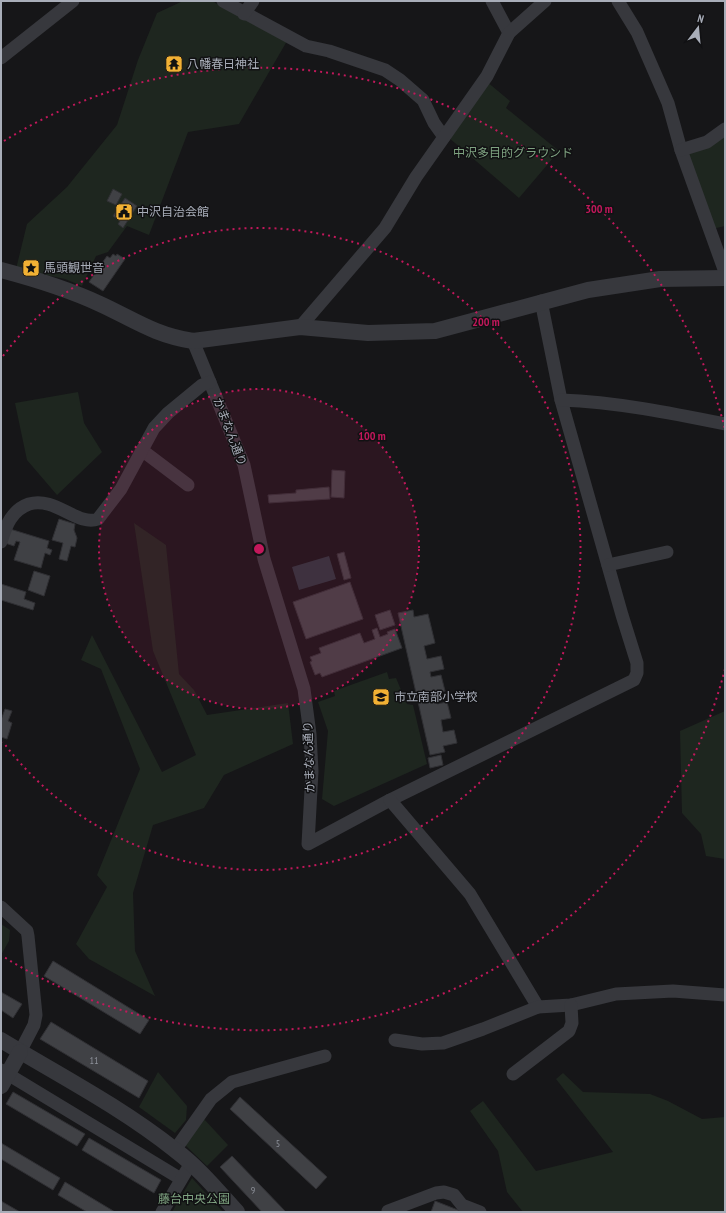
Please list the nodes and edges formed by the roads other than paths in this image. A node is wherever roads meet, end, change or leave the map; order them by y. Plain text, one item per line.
1 (73, 1) edge
2 (223, 1) edge
3 (253, 1) edge
4 (492, 1) edge
5 (545, 1) edge
6 (618, 1) edge
7 (244, 14) junction
8 (509, 33) junction
9 (1, 58) edge
10 (725, 129) edge
11 (444, 137) junction
12 (681, 150) junction
13 (1, 270) edge
14 (725, 272) edge
15 (725, 278) edge
16 (540, 301) junction
17 (300, 327) junction
18 (193, 341) junction
19 (210, 382) junction
20 (561, 400) junction
21 (725, 424) edge
22 (142, 451) junction
23 (188, 485) dead end
24 (1, 542) edge
25 (667, 552) dead end
26 (608, 565) junction
27 (390, 800) junction
28 (1, 907) edge
29 (725, 994) edge
30 (571, 1005) junction
31 (538, 1007) junction
32 (1, 1040) edge
33 (395, 1040) dead end
34 (20, 1052) junction
35 (325, 1056) dead end
36 (513, 1074) dead end
37 (3, 1077) edge
38 (175, 1150) junction
39 (190, 1163) junction
40 (181, 1179) junction
41 (388, 1211) dead end
42 (162, 1212) edge
43 (237, 1212) edge
44 (480, 1212) edge

1 - 9 street
2 - 7 street
3 - 7 street
4 - 8 street
5 - 8 street
6 - 12 street
7 - 11 street
8 - 11 street
10 - 12 street
11 - 17 street
12 - 14 street
13 - 18 street
15 - 16 street
16 - 17 street
16 - 20 street
17 - 18 street
18 - 19 street, かまなん通り
19 - 22 street
19 - 27 street, かまなん通り
20 - 21 street
20 - 26 street
22 - 23 street
22 - 24 street
25 - 26 street
26 - 27 street
27 - 31 street
28 - 34 street
29 - 30 street
30 - 31 street
30 - 36 street
31 - 33 street
32 - 34 street
34 - 37 street
34 - 38 street
35 - 38 street
37 - 40 street
38 - 39 street
39 - 40 street
39 - 43 street
40 - 42 street
41 - 44 street

